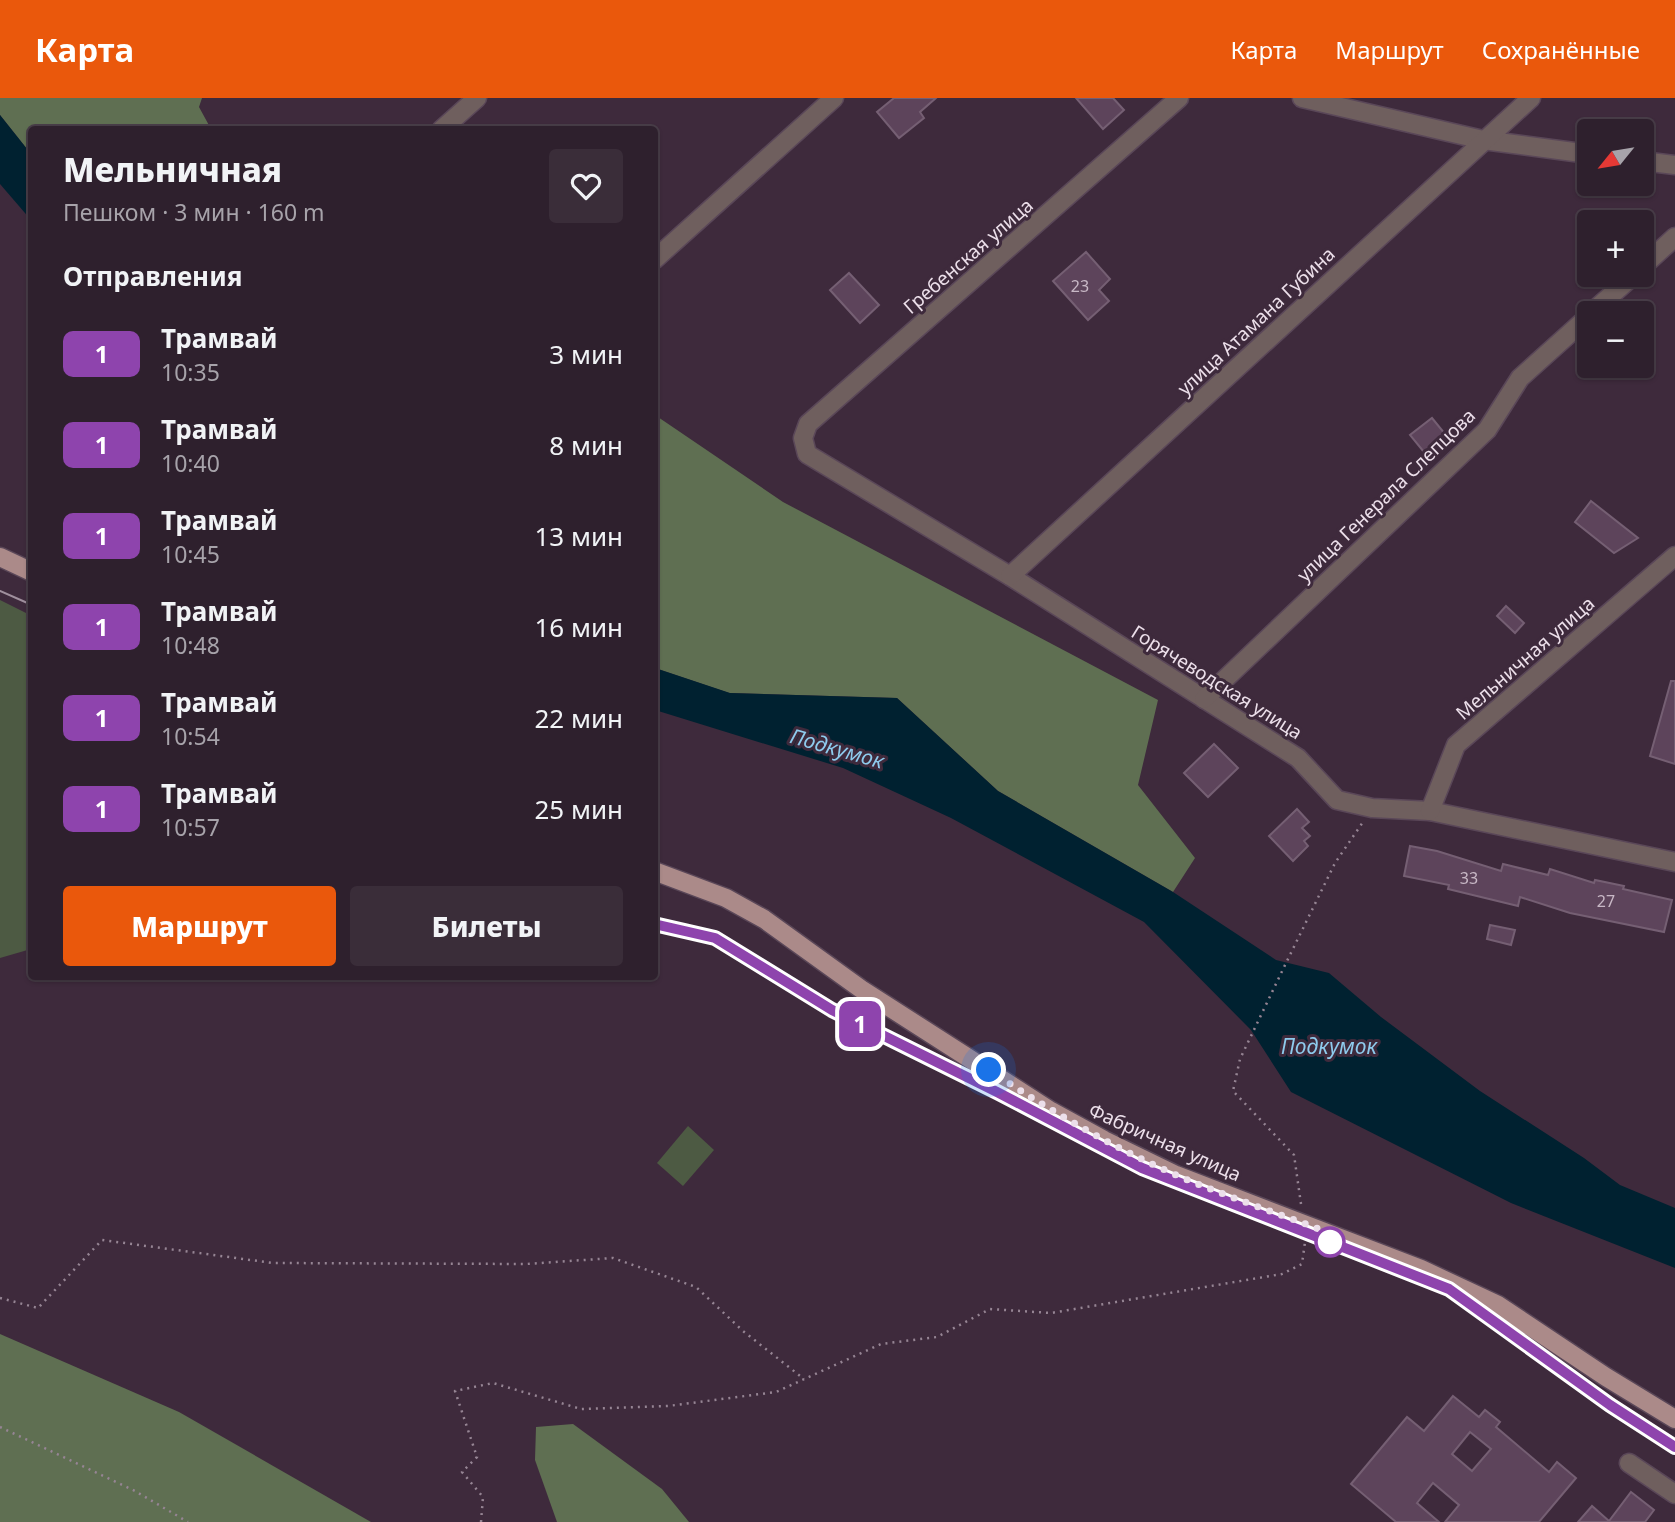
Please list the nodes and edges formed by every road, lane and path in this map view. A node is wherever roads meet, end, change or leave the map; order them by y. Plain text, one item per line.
1 (477, 98) edge
2 (834, 98) edge
3 (1179, 98) edge
4 (1301, 98) edge
5 (1531, 98) edge
6 (446, 126) edge
7 (1483, 140) junction
8 (1577, 152) edge
9 (1654, 162) edge
10 (1675, 165) edge
11 (1675, 237) edge
12 (658, 256) edge
13 (1654, 256) edge
14 (1620, 287) edge
15 (1604, 301) edge
16 (1577, 326) edge
17 (807, 454) joint
18 (1675, 556) edge
19 (0, 558) edge
20 (28, 570) edge
21 (1010, 576) junction
22 (1204, 699) junction
23 (1372, 808) junction
24 (1430, 811) junction
25 (1675, 862) edge
26 (658, 872) edge
27 (1303, 1223) junction
28 (0, 1298) edge
29 (804, 1379) junction
30 (1675, 1419) edge
31 (0, 1427) edge
32 (1629, 1463) dead end
33 (1675, 1494) edge
34 (188, 1522) edge
35 (481, 1522) edge

1 - 6 street
2 - 12 street
3 - 17 street, Гребенская улица
4 - 7 street
5 - 7 street, улица Атамана Губина
7 - 8 street
7 - 21 street, улица Атамана Губина
9 - 10 street
11 - 13 street
14 - 15 street, улица Генерала Слепцова
16 - 22 street, улица Генерала Слепцова
17 - 21 street, Горячеводская улица
18 - 24 street, Мельничная улица
19 - 20 main road
21 - 22 street, Горячеводская улица
22 - 23 street, Горячеводская улица
23 - 24 street, Горячеводская улица
23 - 27 path
24 - 25 street, Горячеводская улица
26 - 27 main road, Фабричная улица
27 - 29 path
27 - 30 main road, Фабричная улица
28 - 29 path
29 - 35 path
31 - 34 path
32 - 33 street

